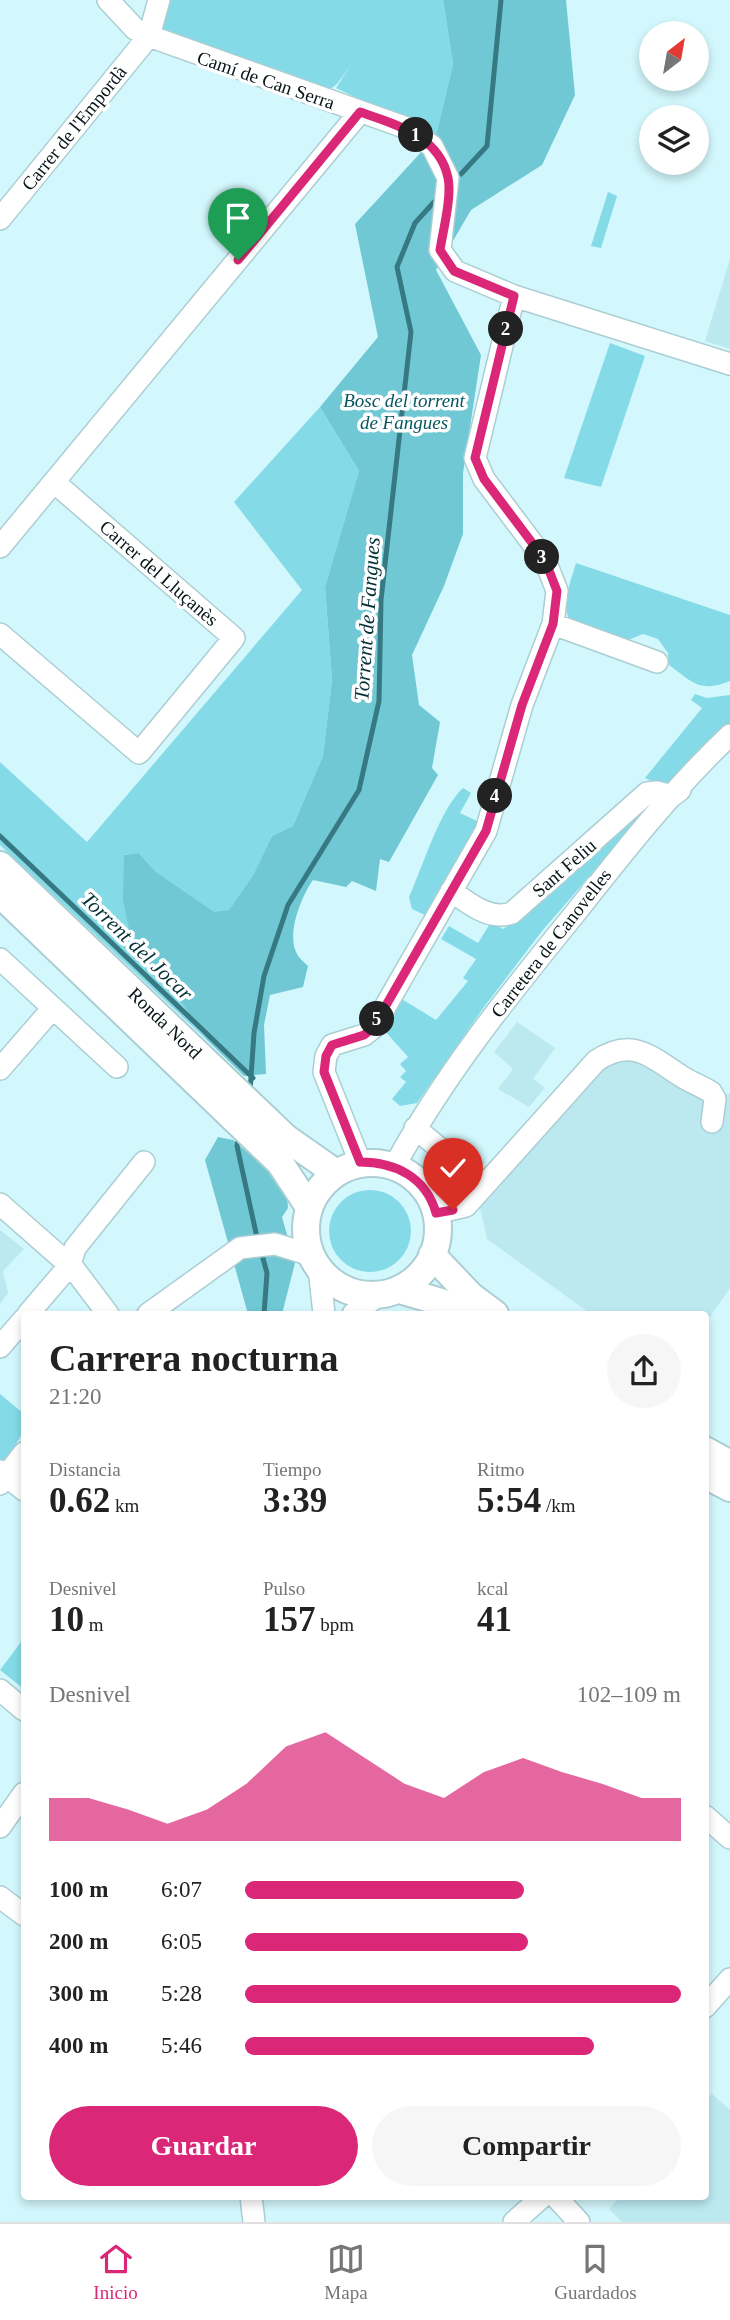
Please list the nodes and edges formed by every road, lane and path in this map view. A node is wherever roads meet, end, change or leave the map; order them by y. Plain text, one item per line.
1 (108, 0) edge
2 (159, 0) edge
3 (149, 36) junction
4 (360, 112) junction
5 (0, 219) edge
6 (514, 296) junction
7 (730, 364) edge
8 (54, 482) junction
9 (0, 547) edge
10 (553, 624) junction
11 (0, 634) edge
12 (657, 662) dead end
13 (730, 735) edge
14 (730, 755) edge
15 (672, 796) junction
16 (0, 865) edge
17 (451, 891) junction
18 (0, 894) edge
19 (0, 959) edge
20 (53, 1008) junction
21 (117, 1066) dead end
22 (0, 1069) edge
23 (242, 1116) junction
24 (712, 1122) dead end
25 (415, 1128) junction
26 (360, 1162) junction
27 (144, 1163) dead end
28 (394, 1167) junction
29 (336, 1173) junction
30 (484, 1185) junction
31 (0, 1204) edge
32 (309, 1207) junction
33 (436, 1213) junction
34 (432, 1255) junction
35 (315, 1262) junction
36 (70, 1265) junction
37 (389, 1292) junction
38 (31, 1311) edge
39 (106, 1311) edge
40 (152, 1311) edge
41 (323, 1311) edge
42 (358, 1311) edge
43 (454, 1311) edge
44 (491, 1311) edge
45 (21, 1323) edge
46 (0, 1348) edge
47 (709, 1452) edge
48 (21, 1456) edge
49 (730, 1464) edge
50 (2, 1477) edge
51 (709, 1477) edge
52 (21, 1488) edge
53 (730, 1488) edge
54 (0, 1690) edge
55 (21, 1708) edge
56 (21, 1797) edge
57 (709, 1820) edge
58 (0, 1827) edge
59 (730, 1838) edge
60 (0, 1897) edge
61 (21, 1913) edge
62 (730, 1979) edge
63 (709, 2003) edge
64 (539, 2200) edge
65 (559, 2200) edge
66 (514, 2222) edge
67 (579, 2222) edge

1 - 3 street, Camí de Can Serra
2 - 3 street
3 - 4 street, Camí de Can Serra
3 - 5 street, Carrer de l'Empordà
4 - 6 street, Camí de Can Serra
4 - 8 street
6 - 7 street
6 - 10 street
8 - 9 street
8 - 11 street, Carrer del Lluçanès
10 - 12 street
10 - 17 street
13 - 15 street, Carretera de Canovelles
14 - 15 street
15 - 17 street, Sant Feliu
15 - 25 street, Carretera de Canovelles
16 - 23 main road, Ronda Nord
17 - 26 street
18 - 23 main road, Ronda Nord
19 - 20 street
20 - 21 street
20 - 22 street
23 - 29 main road, Ronda Nord
23 - 32 main road, Ronda Nord
24 - 30 street
25 - 28 street, Carretera de Canovelles
25 - 30 street
26 - 28 main road
26 - 29 main road
27 - 36 street
28 - 33 main road
29 - 32 main road
30 - 33 street
31 - 36 street
32 - 35 main road
33 - 34 main road
34 - 37 main road
34 - 44 main road
35 - 37 main road
35 - 40 street
35 - 41 street
36 - 38 street
36 - 39 street
37 - 42 street
37 - 43 main road
45 - 46 street
47 - 49 main road
48 - 50 street
50 - 52 street
51 - 53 main road
54 - 55 street
56 - 58 street
57 - 59 street
60 - 61 street
62 - 63 street
64 - 66 street
65 - 67 street

